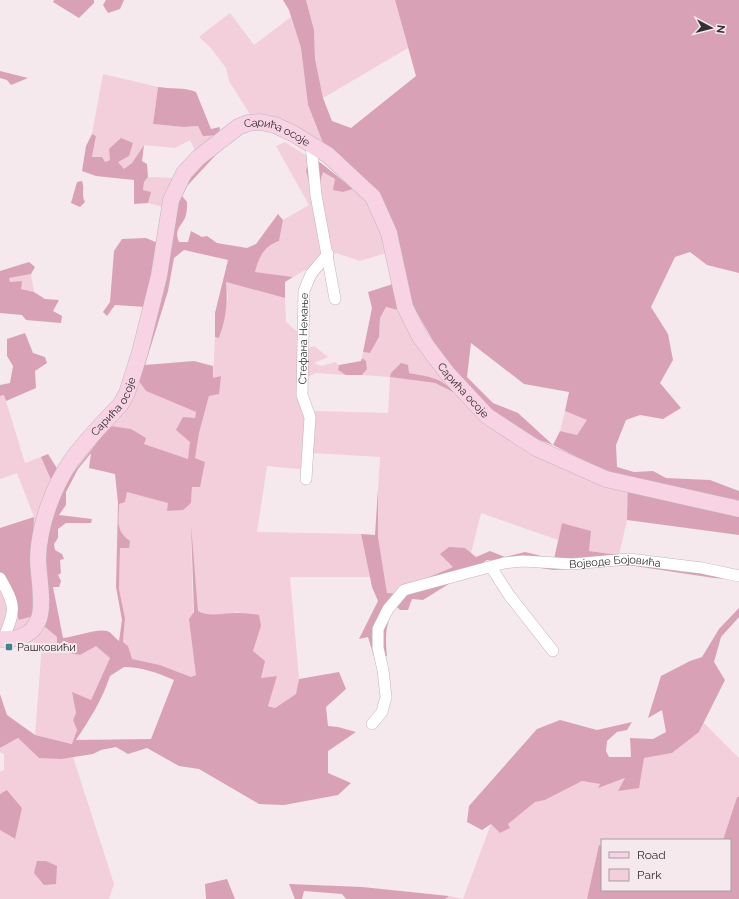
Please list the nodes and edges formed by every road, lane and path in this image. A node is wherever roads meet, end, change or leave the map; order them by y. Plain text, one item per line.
1 (311, 145) junction
2 (328, 254) junction
3 (335, 299) dead end
4 (306, 479) dead end
5 (739, 509) edge
6 (491, 567) junction
7 (739, 576) edge
8 (0, 578) edge
9 (2, 639) edge
10 (553, 651) dead end
11 (372, 724) dead end

1 - 2 street
1 - 5 street, Сарића осоје
1 - 9 street, Сарића осоје
2 - 3 street
2 - 4 street, Стефана Немање
6 - 7 street, Војводе Бојовића
6 - 10 street
6 - 11 street, Војводе Бојовића
8 - 9 street

